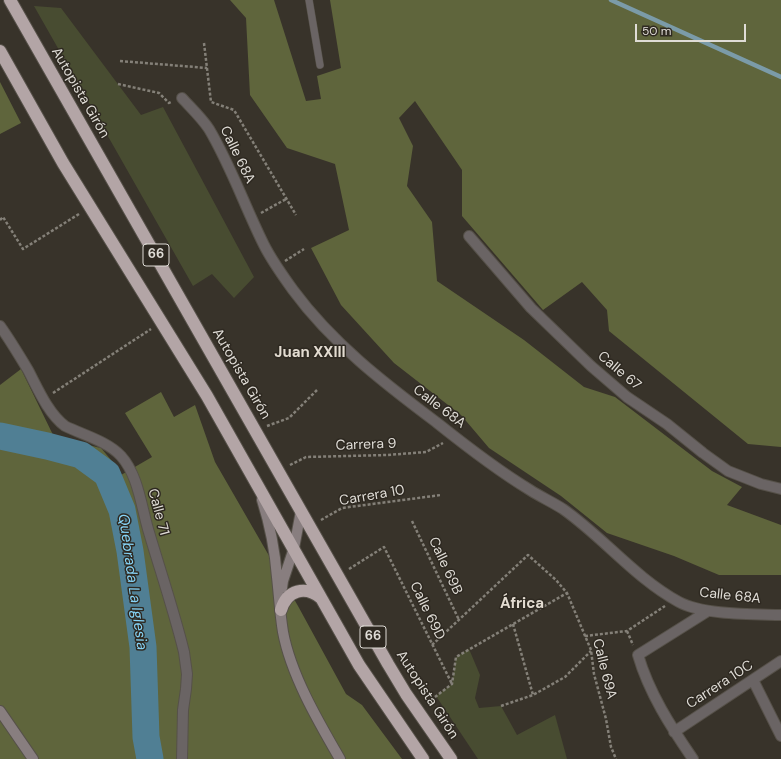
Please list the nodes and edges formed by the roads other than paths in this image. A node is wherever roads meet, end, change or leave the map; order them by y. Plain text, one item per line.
1 (10, 0) edge
2 (309, 0) edge
3 (0, 51) edge
4 (320, 65) dead end
5 (182, 98) road end
6 (469, 236) dead end
7 (0, 326) edge
8 (256, 482) junction
9 (781, 489) edge
10 (301, 511) junction
11 (294, 548) junction
12 (321, 598) junction
13 (281, 610) junction
14 (708, 611) junction
15 (781, 615) edge
16 (781, 661) edge
17 (753, 680) junction
18 (0, 711) edge
19 (674, 732) junction
20 (781, 736) edge
21 (33, 759) edge
22 (182, 759) edge
23 (340, 759) edge
24 (423, 759) edge
25 (451, 759) edge
26 (693, 759) edge

1 - 10 highway, Autopista Girón / 66
2 - 4 lane
3 - 8 highway, 66
5 - 14 street, Calle 68A
6 - 9 street, Calle 67
7 - 22 street, Calle 71
8 - 11 highway, 66
8 - 13 street
10 - 11 street
10 - 25 highway, Autopista Girón / 66
11 - 12 highway, 66
11 - 13 street
12 - 13 highway
12 - 24 highway, 66
13 - 23 street
14 - 15 street, Calle 68A
14 - 19 street
16 - 17 street, Carrera 10C
17 - 19 street, Carrera 10C
17 - 20 street
18 - 21 street
19 - 26 street

